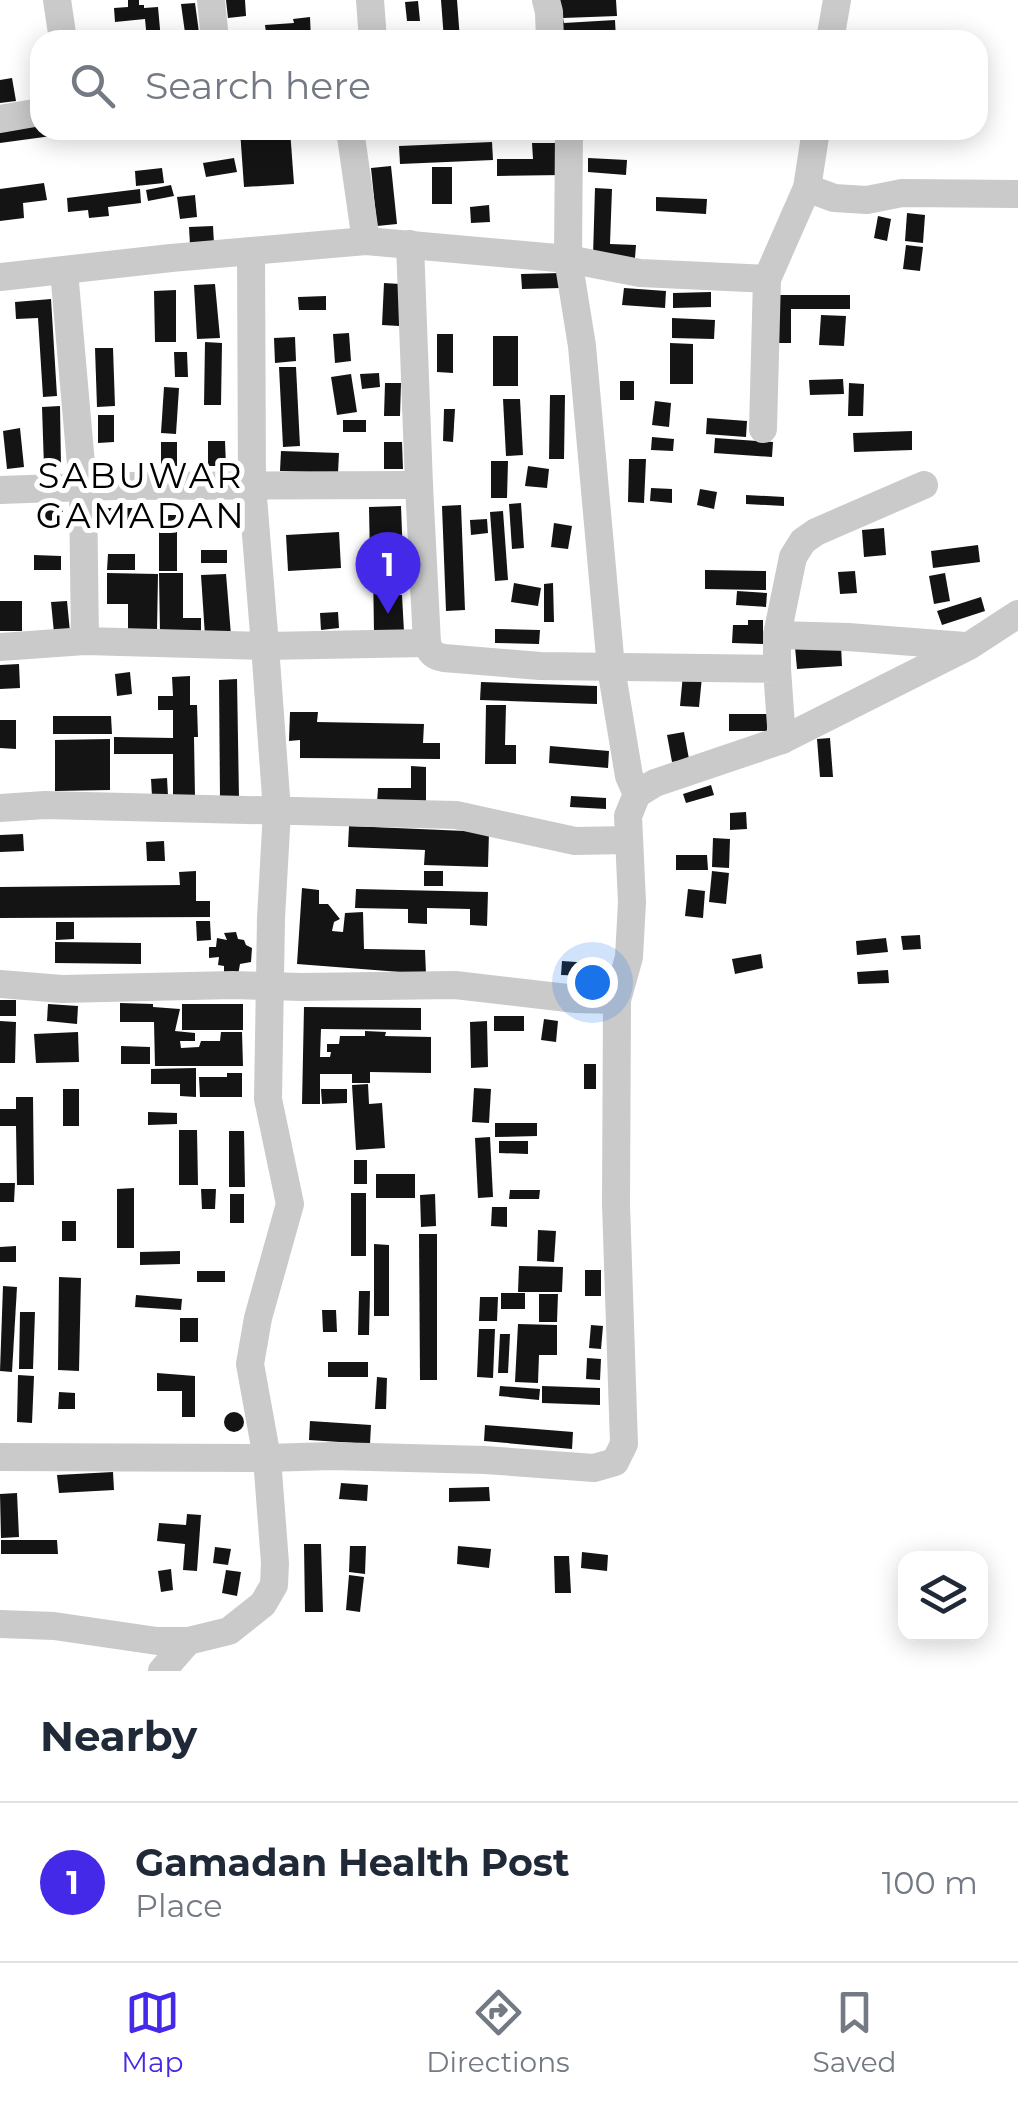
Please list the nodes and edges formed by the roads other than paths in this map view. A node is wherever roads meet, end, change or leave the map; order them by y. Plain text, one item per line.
1 (57, 0) edge
2 (211, 0) edge
3 (370, 0) edge
4 (546, 0) edge
5 (838, 0) edge
6 (62, 30) edge
7 (215, 30) edge
8 (372, 30) edge
9 (550, 30) edge
10 (829, 30) edge
11 (30, 114) edge
12 (0, 119) edge
13 (351, 140) edge
14 (569, 140) edge
15 (814, 140) edge
16 (807, 188) junction
17 (1018, 194) edge
18 (366, 241) junction
19 (410, 244) junction
20 (251, 252) junction
21 (568, 258) junction
22 (64, 271) junction
23 (0, 278) edge
24 (767, 279) junction
25 (764, 430) dead end
26 (418, 485) junction
27 (924, 485) dead end
28 (252, 486) junction
29 (83, 487) junction
30 (0, 490) edge
31 (1018, 614) edge
32 (777, 635) junction
33 (85, 641) junction
34 (427, 643) junction
35 (265, 646) junction
36 (968, 646) junction
37 (0, 647) edge
38 (611, 668) junction
39 (777, 668) junction
40 (782, 740) junction
41 (636, 794) junction
42 (0, 808) edge
43 (278, 811) junction
44 (629, 840) junction
45 (0, 984) edge
46 (268, 987) junction
47 (617, 1000) junction
48 (0, 1457) edge
49 (268, 1458) junction
50 (0, 1624) edge
51 (188, 1641) junction
52 (162, 1671) edge

1 - 6 street
2 - 7 street
3 - 8 street
4 - 9 street
5 - 10 street
11 - 12 street
13 - 18 street
14 - 21 street
15 - 16 street
16 - 17 street
16 - 24 street
18 - 19 street
18 - 20 street
19 - 21 street
19 - 26 street
20 - 22 street
20 - 28 street
21 - 24 street
21 - 38 street
22 - 23 street
22 - 29 street
24 - 25 street
26 - 28 street
26 - 34 street
27 - 32 street
28 - 29 street
28 - 35 street
29 - 30 street
29 - 33 street
31 - 36 street
32 - 36 street
32 - 39 street
33 - 35 street
33 - 37 street
34 - 35 street
34 - 38 street
35 - 43 street
36 - 40 street
38 - 39 street
38 - 41 street
39 - 40 street
40 - 41 street
41 - 44 street
42 - 43 street
43 - 44 street
43 - 46 street
44 - 47 street
45 - 46 street
46 - 47 street
46 - 49 street
47 - 49 street
48 - 49 street
49 - 51 street
50 - 51 street
51 - 52 street

